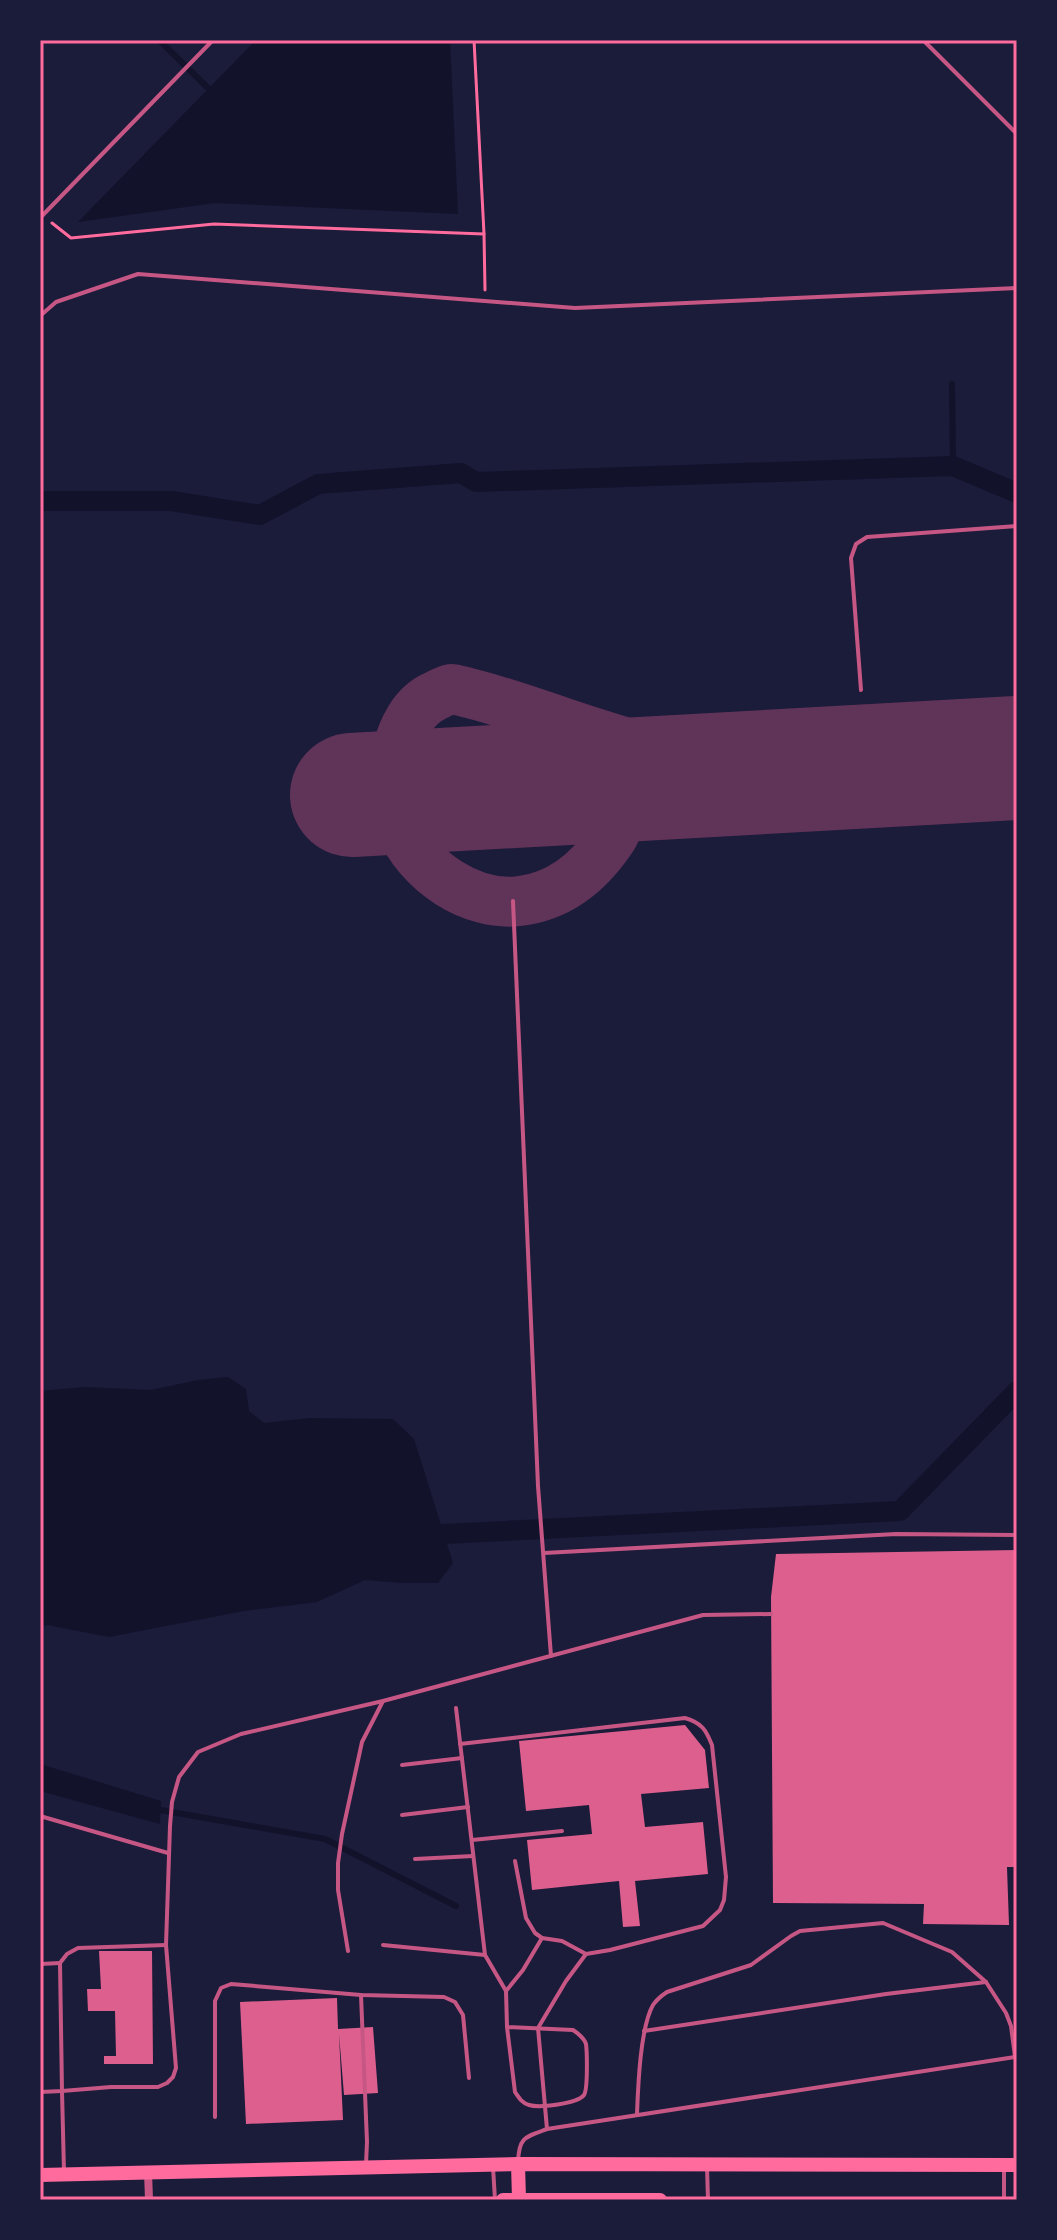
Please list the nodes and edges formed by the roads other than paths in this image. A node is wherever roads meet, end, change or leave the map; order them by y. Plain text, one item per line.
1 (213, 40) edge
2 (923, 40) edge
3 (1016, 133) edge
4 (41, 217) edge
5 (1017, 288) edge
6 (40, 316) edge
7 (1017, 526) edge
8 (861, 690) dead end
9 (513, 901) dead end
10 (1017, 1535) edge
11 (543, 1553) junction
12 (771, 1614) dead end
13 (551, 1656) junction
14 (383, 1701) junction
15 (456, 1708) dead end
16 (460, 1744) junction
17 (462, 1758) junction
18 (402, 1765) dead end
19 (468, 1807) junction
20 (402, 1815) dead end
21 (40, 1816) edge
22 (562, 1831) dead end
23 (472, 1840) junction
24 (169, 1854) junction
25 (473, 1856) junction
26 (415, 1859) dead end
27 (515, 1861) dead end
28 (542, 1938) junction
29 (166, 1945) junction
30 (383, 1945) dead end
31 (348, 1951) dead end
32 (586, 1954) junction
33 (485, 1955) junction
34 (60, 1963) junction
35 (40, 1964) edge
36 (986, 1982) junction
37 (506, 1991) junction
38 (361, 1995) junction
39 (1014, 2025) edge
40 (507, 2027) junction
41 (538, 2028) junction
42 (644, 2031) junction
43 (1016, 2057) edge
44 (469, 2078) dead end
45 (62, 2091) junction
46 (40, 2092) edge
47 (544, 2105) junction
48 (637, 2114) junction
49 (215, 2117) dead end
50 (547, 2129) junction
51 (493, 2164) junction
52 (518, 2164) junction
53 (707, 2165) junction
54 (1011, 2165) edge
55 (366, 2167) junction
56 (148, 2172) junction
57 (40, 2175) edge
58 (64, 2175) junction
59 (519, 2199) edge
60 (149, 2200) edge
61 (495, 2200) edge
62 (503, 2200) edge
63 (610, 2200) edge
64 (660, 2200) edge
65 (708, 2200) edge
66 (1004, 2200) edge

1 - 4 lane
2 - 3 lane
5 - 6 lane
7 - 8 lane
9 - 11 lane
10 - 11 lane
11 - 13 lane
12 - 13 lane
13 - 14 lane
14 - 24 lane
14 - 31 lane
15 - 16 lane
16 - 17 lane
16 - 32 lane
17 - 18 lane
17 - 19 lane
19 - 20 lane
19 - 23 lane
21 - 24 lane
22 - 23 lane
23 - 25 lane
24 - 29 lane
25 - 26 lane
25 - 33 lane
27 - 28 lane
28 - 32 lane
28 - 37 lane
29 - 34 lane
29 - 45 lane
30 - 33 lane
32 - 41 lane
33 - 37 lane
34 - 35 lane
34 - 45 lane
36 - 39 lane
36 - 42 lane
36 - 42 lane
37 - 40 lane
38 - 44 lane
38 - 49 lane
38 - 55 lane
39 - 43 lane
40 - 41 lane
40 - 47 lane
41 - 47 lane
41 - 47 lane
42 - 48 lane
43 - 48 lane
45 - 46 lane
45 - 58 lane
47 - 50 lane
48 - 50 lane
50 - 52 lane
51 - 52 highway
51 - 55 highway
51 - 61 lane
52 - 53 highway
52 - 59 highway
53 - 54 highway
53 - 65 lane
54 - 66 lane
55 - 56 highway
56 - 58 highway
56 - 60 street
57 - 58 highway
59 - 62 highway
59 - 63 highway
63 - 64 highway

